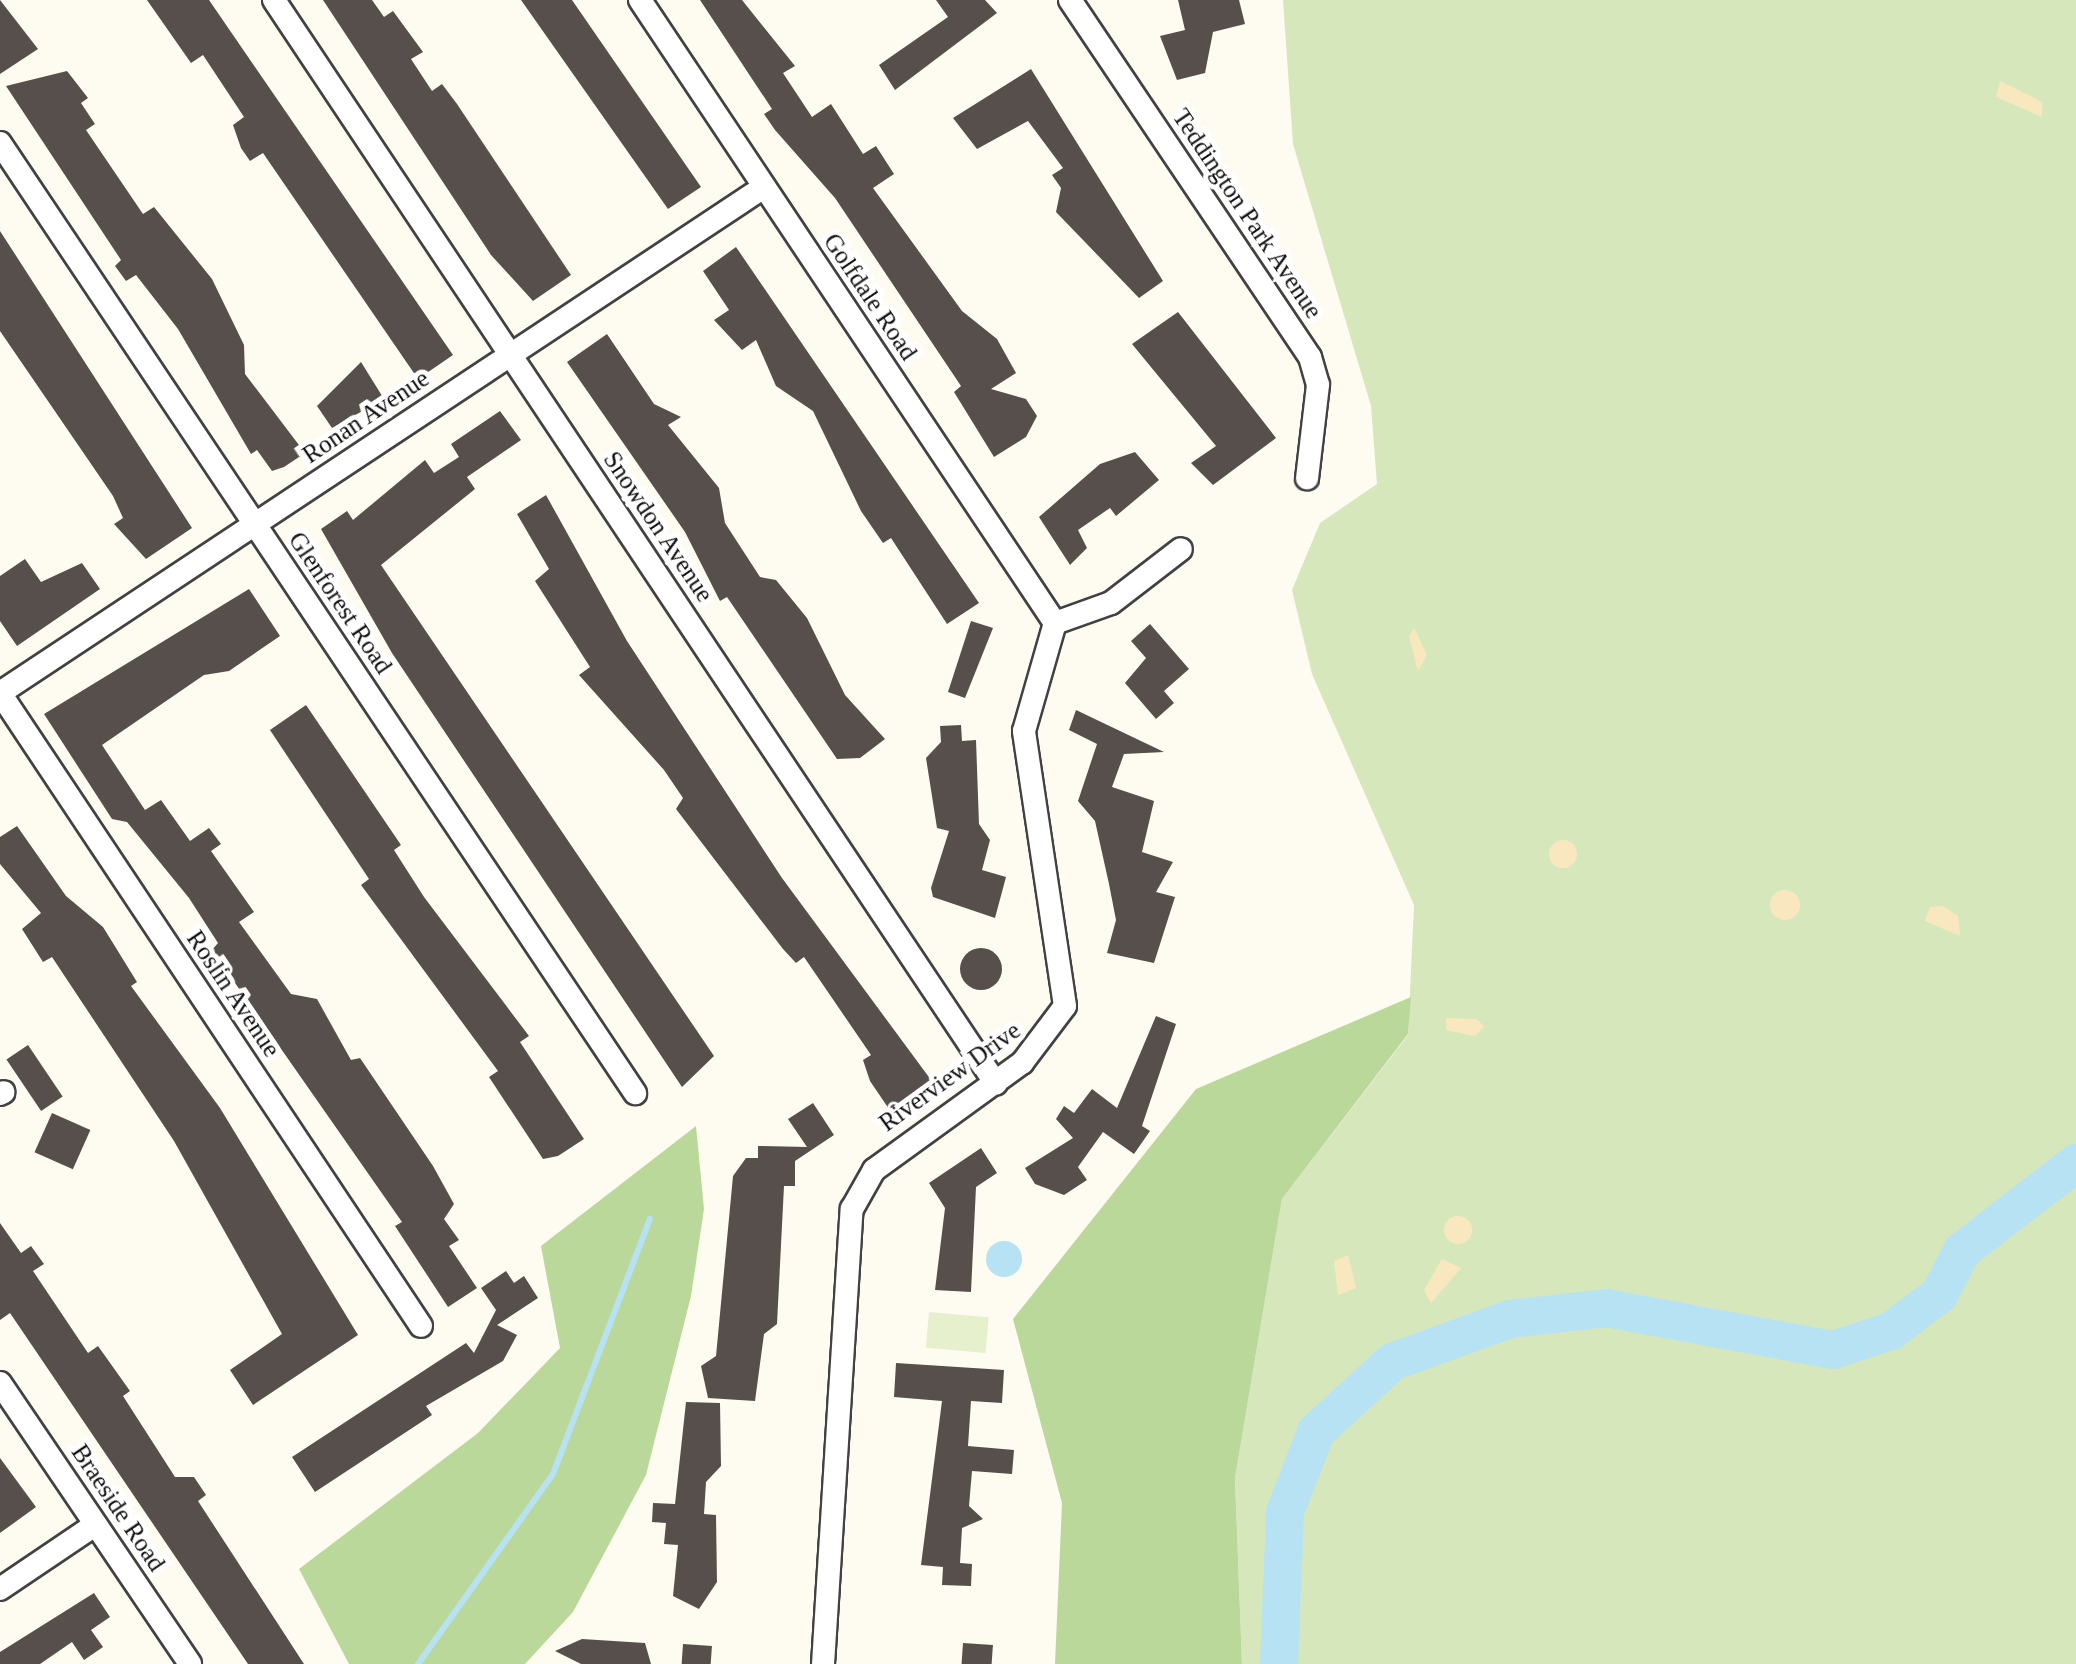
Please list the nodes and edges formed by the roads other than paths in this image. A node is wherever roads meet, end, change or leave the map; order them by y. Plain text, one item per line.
1 (274, 0) edge
2 (640, 0) edge
3 (1070, 0) edge
4 (0, 142) edge
5 (764, 188) junction
6 (510, 354) junction
7 (1308, 478) dead end
8 (254, 524) junction
9 (1181, 548) dead end
10 (1055, 623) junction
11 (0, 693) edge
12 (996, 1084) junction
13 (635, 1093) dead end
14 (420, 1326) dead end
15 (0, 1383) edge
16 (95, 1525) junction
17 (0, 1590) edge
18 (190, 1664) edge
19 (823, 1664) edge

1 - 6 street, Snowdon Avenue
2 - 5 street, Golfdale Road
3 - 7 street, Teddington Park Avenue
4 - 8 street, Glenforest Road
5 - 6 street, Ronan Avenue
5 - 10 street, Golfdale Road
6 - 8 street, Ronan Avenue
6 - 12 street, Snowdon Avenue
8 - 11 street, Ronan Avenue
8 - 13 street, Glenforest Road
9 - 10 street
10 - 12 street, Riverview Drive
11 - 14 street, Roslin Avenue
12 - 19 street, Riverview Drive
15 - 16 street, Braeside Road
16 - 17 street
16 - 18 street, Braeside Road

